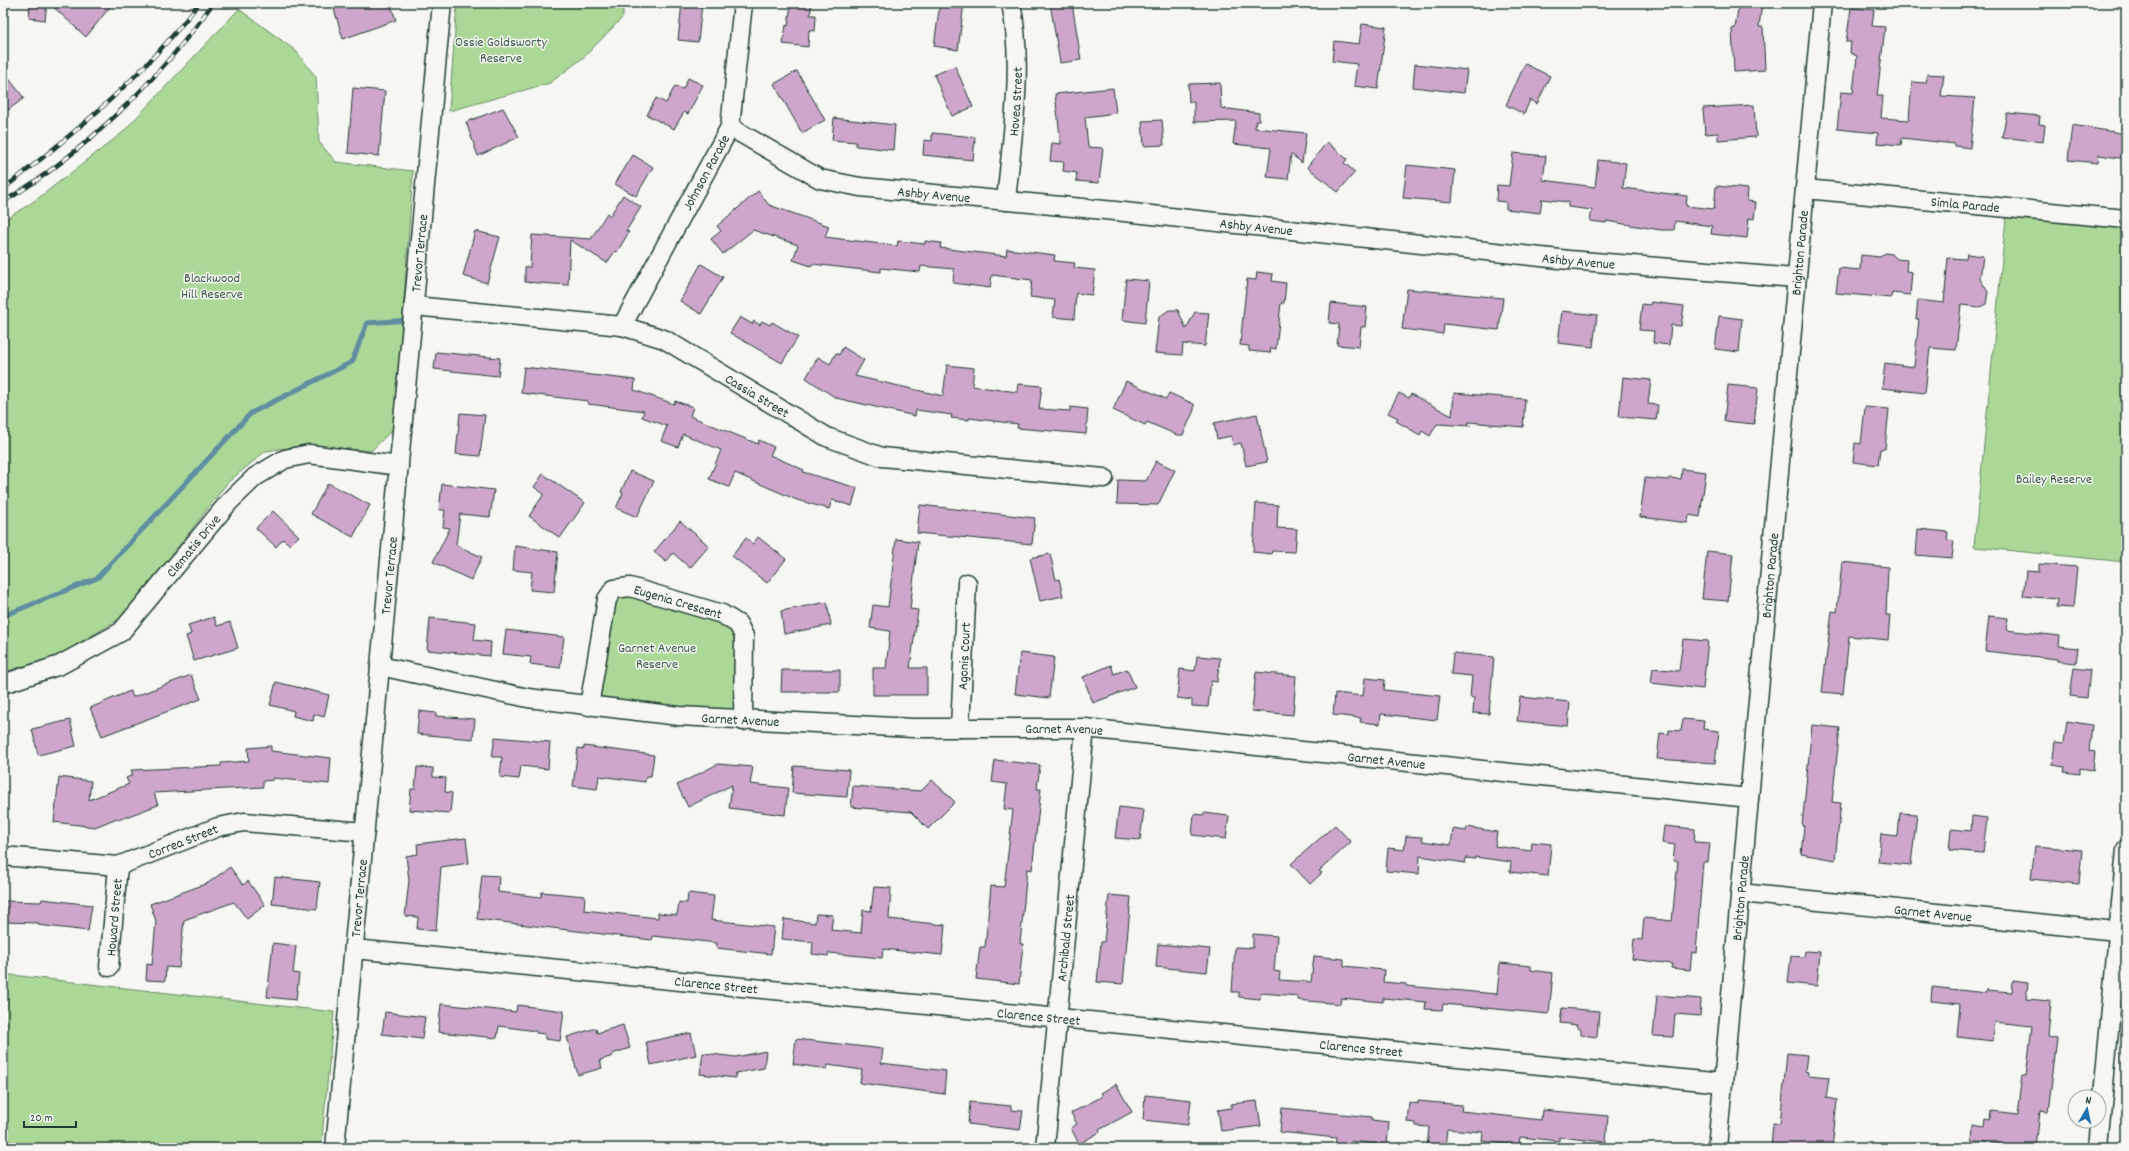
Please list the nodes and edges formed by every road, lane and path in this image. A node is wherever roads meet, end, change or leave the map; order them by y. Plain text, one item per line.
1 (442, 3) edge
2 (743, 3) edge
3 (1011, 3) edge
4 (1822, 3) edge
5 (730, 127) junction
6 (1805, 189) junction
7 (1006, 201) junction
8 (2126, 219) edge
9 (1796, 278) junction
10 (414, 306) junction
11 (622, 326) junction
12 (399, 466) junction
13 (1104, 478) dead end
14 (967, 583) dead end
15 (380, 666) junction
16 (3, 684) edge
17 (589, 706) junction
18 (743, 720) junction
19 (960, 728) junction
20 (1085, 728) junction
21 (1749, 798) junction
22 (365, 832) junction
23 (2126, 849) edge
24 (3, 856) edge
25 (118, 866) junction
26 (1740, 893) junction
27 (2122, 932) edge
28 (354, 950) junction
29 (109, 967) dead end
30 (1058, 1018) junction
31 (1723, 1084) junction
32 (335, 1148) edge
33 (1045, 1148) edge
34 (1717, 1148) edge
35 (2098, 1148) edge

1 - 10 street, Trevor Terrace
2 - 5 street, Johnson Parade
3 - 7 street, Hovea Street
4 - 6 street, Brighton Parade
5 - 7 street, Ashby Avenue
5 - 11 street, Johnson Parade
6 - 8 street, Simla Parade
6 - 9 street, Brighton Parade
7 - 9 street, Ashby Avenue
9 - 21 street, Brighton Parade
10 - 11 street, Cassia Street
10 - 12 street, Trevor Terrace
11 - 13 street, Cassia Street
12 - 15 street, Trevor Terrace
12 - 16 street, Clematis Drive
14 - 19 street, Agonis Court
15 - 17 street, Garnet Avenue
15 - 22 street, Trevor Terrace
17 - 18 street, Garnet Avenue
17 - 18 street, Eugenia Crescent
18 - 19 street, Garnet Avenue
19 - 20 street, Garnet Avenue
20 - 21 street, Garnet Avenue
20 - 30 street, Archibald Street
21 - 26 street, Brighton Parade
22 - 25 street, Correa Street
22 - 28 street, Trevor Terrace
23 - 27 street
24 - 25 street, Correa Street
25 - 29 street, Howard Street
26 - 27 street, Garnet Avenue
26 - 31 street, Brighton Parade
27 - 35 street
28 - 30 street, Clarence Street
28 - 32 street, Trevor Terrace
30 - 31 street, Clarence Street
30 - 33 street, Archibald Street
31 - 34 street, Brighton Parade

